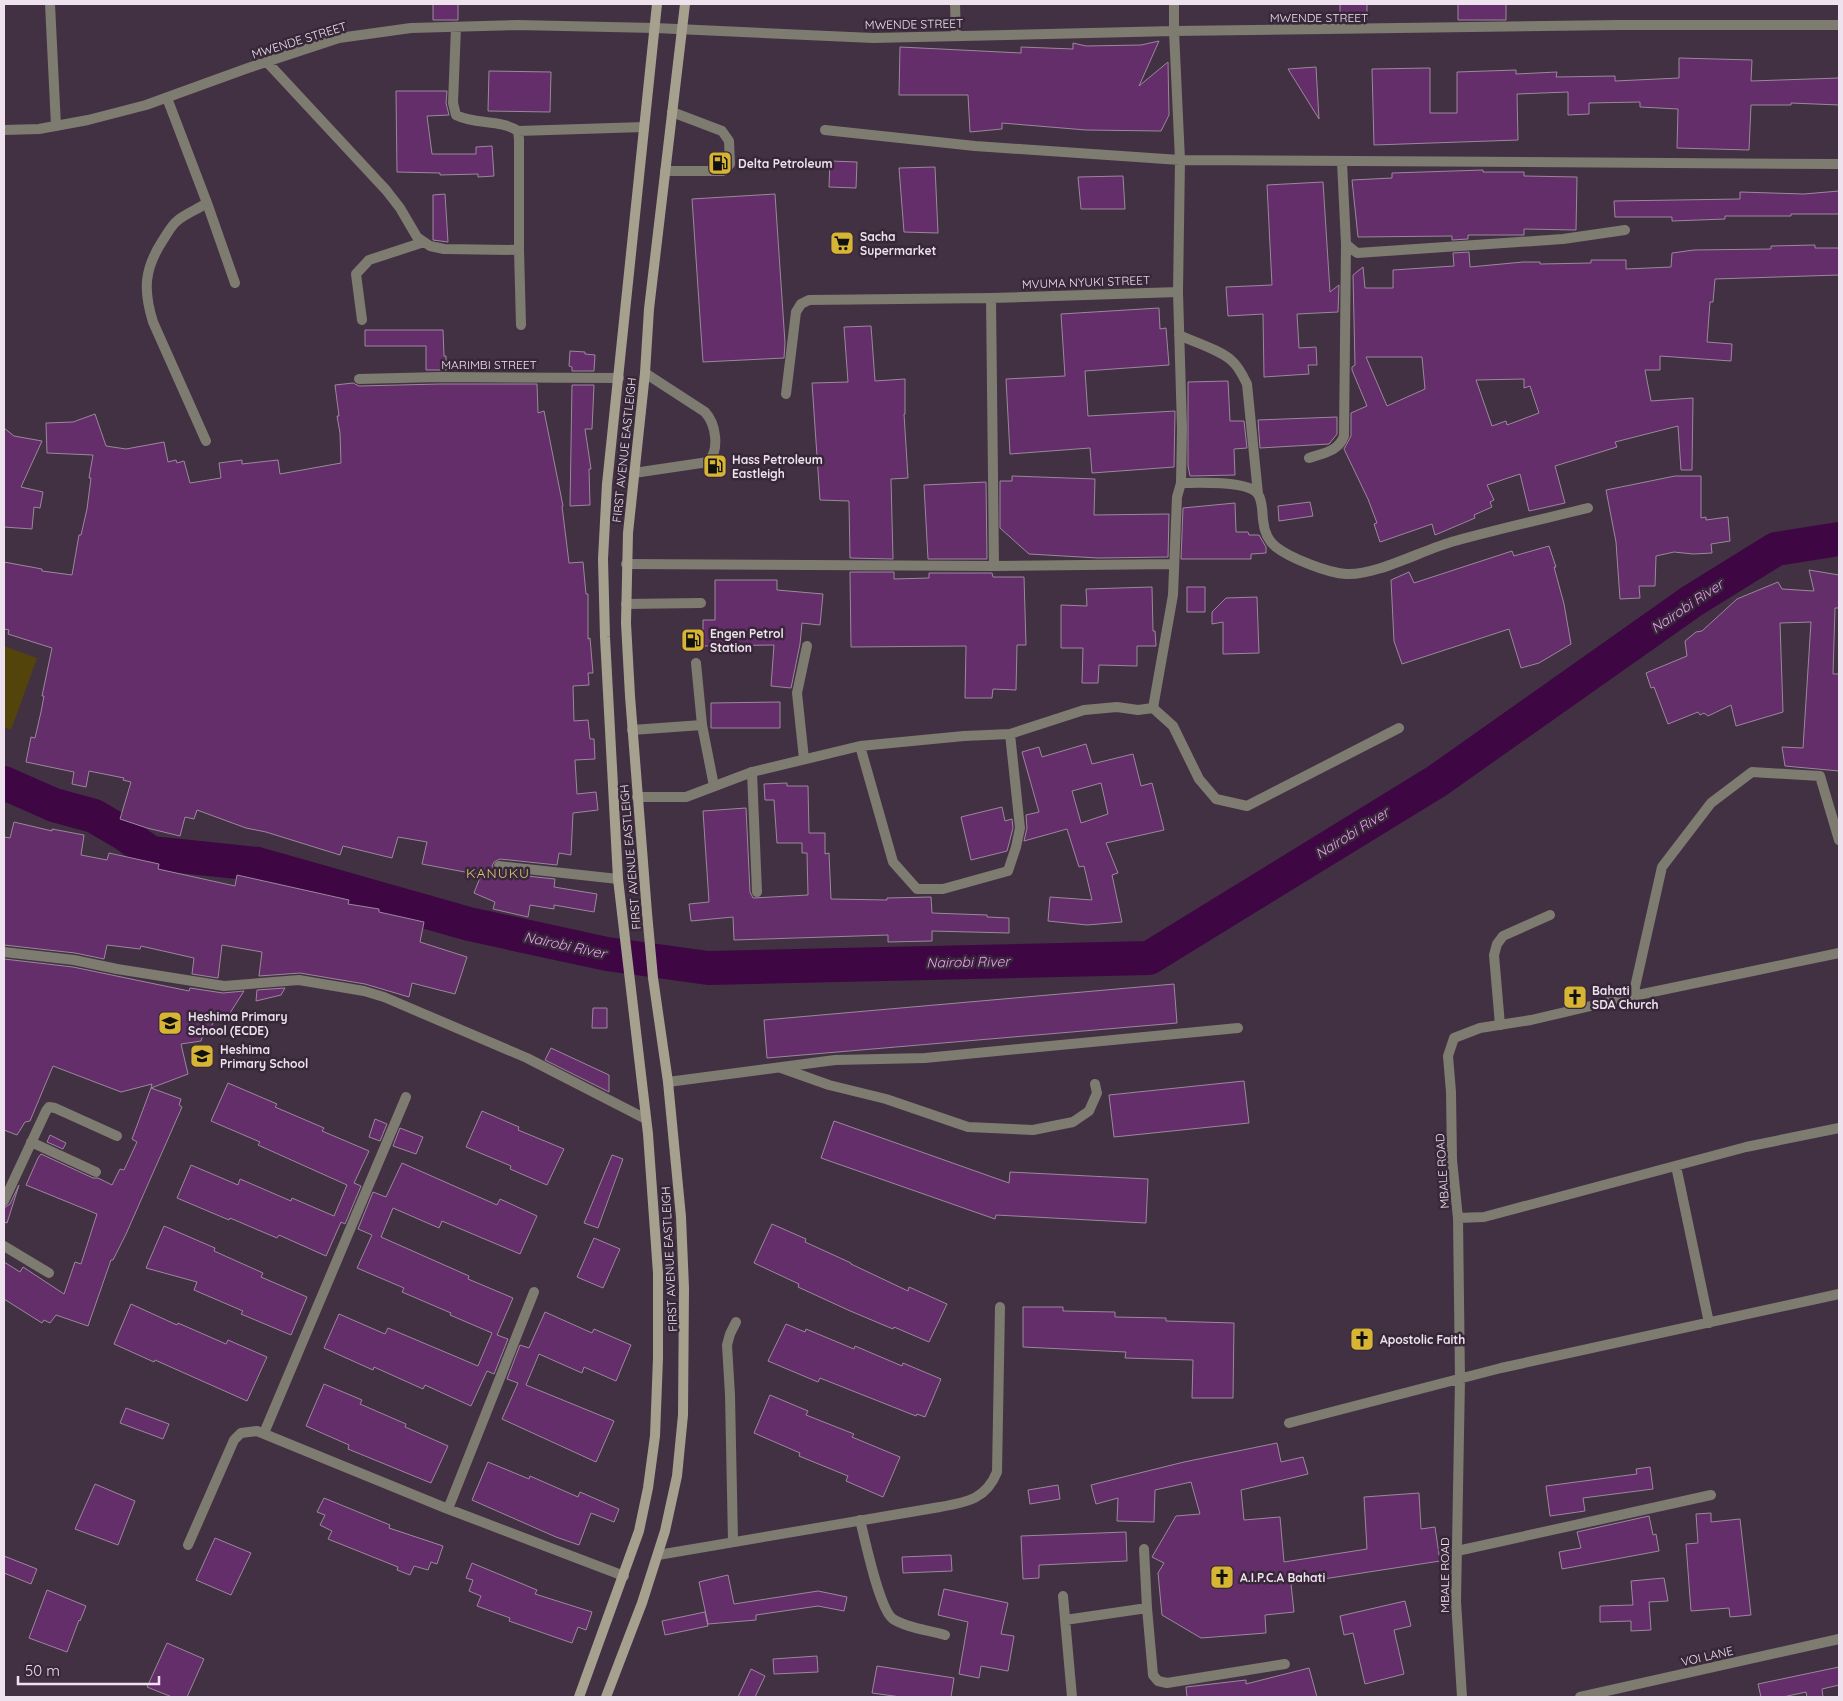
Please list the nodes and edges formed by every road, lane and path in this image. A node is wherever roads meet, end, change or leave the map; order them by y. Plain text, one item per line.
1 (50, 4) edge
2 (657, 4) edge
3 (685, 4) edge
4 (955, 4) edge
5 (1174, 4) edge
6 (1839, 25) edge
7 (456, 27) junction
8 (655, 28) junction
9 (683, 30) junction
10 (1174, 30) junction
11 (956, 36) junction
12 (267, 62) junction
13 (167, 98) junction
14 (672, 112) junction
15 (56, 126) junction
16 (644, 127) junction
17 (4, 130) edge
18 (825, 130) dead end
19 (518, 131) junction
20 (1180, 160) junction
21 (1342, 162) junction
22 (1839, 164) edge
23 (665, 171) junction
24 (207, 203) junction
25 (1625, 230) dead end
26 (424, 242) junction
27 (1346, 244) junction
28 (519, 250) junction
29 (235, 283) dead end
30 (1178, 292) junction
31 (991, 298) junction
32 (362, 320) dead end
33 (521, 325) dead end
34 (1179, 335) junction
35 (644, 372) junction
36 (618, 378) junction
37 (359, 379) dead end
38 (786, 394) dead end
39 (206, 441) dead end
40 (1308, 458) dead end
41 (634, 473) junction
42 (1181, 482) junction
43 (1258, 494) junction
44 (1588, 508) dead end
45 (626, 564) junction
46 (1174, 564) junction
47 (994, 566) junction
48 (701, 603) dead end
49 (626, 604) junction
50 (808, 646) dead end
51 (696, 663) dead end
52 (1153, 708) junction
53 (702, 725) junction
54 (1398, 728) dead end
55 (632, 730) junction
56 (1010, 734) junction
57 (860, 746) junction
58 (804, 759) junction
59 (752, 772) junction
60 (714, 786) junction
61 (637, 797) junction
62 (1839, 840) edge
63 (499, 866) dead end
64 (618, 879) junction
65 (757, 892) dead end
66 (1550, 915) dead end
67 (4, 952) edge
68 (1839, 953) edge
69 (1633, 996) junction
70 (1500, 1025) junction
71 (1238, 1028) dead end
72 (781, 1068) junction
73 (668, 1082) junction
74 (1095, 1084) dead end
75 (406, 1097) dead end
76 (646, 1119) junction
77 (1839, 1128) edge
78 (117, 1136) dead end
79 (31, 1142) junction
80 (1676, 1166) junction
81 (96, 1172) dead end
82 (4, 1173) edge
83 (14, 1178) junction
84 (4, 1201) edge
85 (1458, 1218) junction
86 (4, 1246) edge
87 (49, 1273) dead end
88 (534, 1292) dead end
89 (1839, 1294) edge
90 (1000, 1308) dead end
91 (736, 1322) dead end
92 (1710, 1323) junction
93 (1460, 1379) junction
94 (1289, 1423) dead end
95 (264, 1433) junction
96 (1711, 1496) dead end
97 (448, 1509) junction
98 (860, 1520) junction
99 (733, 1541) junction
100 (188, 1545) dead end
101 (1144, 1548) dead end
102 (1457, 1551) junction
103 (658, 1555) junction
104 (624, 1576) junction
105 (1063, 1596) dead end
106 (1147, 1608) junction
107 (1065, 1620) junction
108 (945, 1634) dead end
109 (1839, 1639) edge
110 (1285, 1664) dead end
111 (579, 1697) edge
112 (606, 1697) edge
113 (1072, 1697) edge
114 (1462, 1697) edge
115 (1580, 1697) edge

1 - 15 street
2 - 8 main road, FIRST AVENUE EASTLEIGH
3 - 9 main road, FIRST AVENUE EASTLEIGH
4 - 11 street
5 - 10 street
6 - 10 street, MWENDE STREET
7 - 8 street, MWENDE STREET
7 - 12 street, MWENDE STREET
7 - 19 street
8 - 9 street, MWENDE STREET
8 - 16 main road, FIRST AVENUE EASTLEIGH
9 - 11 street, MWENDE STREET
9 - 14 main road, FIRST AVENUE EASTLEIGH
10 - 11 street, MWENDE STREET
10 - 20 street
12 - 13 street, MWENDE STREET
12 - 26 street
13 - 15 street, MWENDE STREET
13 - 24 street
14 - 23 main road, FIRST AVENUE EASTLEIGH
14 - 23 street
15 - 17 street, MWENDE STREET
16 - 19 street
16 - 36 main road, FIRST AVENUE EASTLEIGH
18 - 20 street
19 - 28 street
20 - 21 street
20 - 30 street
21 - 22 street
21 - 27 street
23 - 35 main road, FIRST AVENUE EASTLEIGH
24 - 29 street
24 - 39 street
25 - 27 street
26 - 28 street
26 - 32 street
27 - 40 street
28 - 33 street
30 - 31 street, MVUMA NYUKI STREET
30 - 34 street
31 - 38 street, MVUMA NYUKI STREET
31 - 47 street
34 - 42 street
34 - 43 street
35 - 41 main road, FIRST AVENUE EASTLEIGH
35 - 41 street
36 - 37 street, MARIMBI STREET
36 - 64 main road, FIRST AVENUE EASTLEIGH
41 - 45 main road, FIRST AVENUE EASTLEIGH
42 - 43 street
42 - 46 street
43 - 44 street
45 - 47 street
45 - 49 main road, FIRST AVENUE EASTLEIGH
46 - 47 street
46 - 52 street
48 - 49 street
49 - 55 main road, FIRST AVENUE EASTLEIGH
50 - 58 street
51 - 53 street
52 - 54 street
52 - 56 street
53 - 55 street
53 - 60 street
55 - 61 main road, FIRST AVENUE EASTLEIGH
56 - 57 street
56 - 57 street
57 - 58 street
58 - 59 street
59 - 60 street
59 - 65 street
60 - 61 street
61 - 73 main road, FIRST AVENUE EASTLEIGH
62 - 69 street
63 - 64 street
64 - 76 main road, FIRST AVENUE EASTLEIGH
66 - 70 street
67 - 76 street
68 - 69 street, MBALE ROAD
69 - 70 street, MBALE ROAD
70 - 85 street, MBALE ROAD
71 - 72 street
72 - 73 street
72 - 74 street
73 - 103 main road, FIRST AVENUE EASTLEIGH
75 - 95 street
76 - 104 main road, FIRST AVENUE EASTLEIGH
77 - 80 street
78 - 79 street
79 - 81 street
79 - 83 street
80 - 85 street
80 - 92 street
82 - 83 street
83 - 84 street
85 - 93 street, MBALE ROAD
86 - 87 street
88 - 97 street
89 - 92 street
90 - 98 street
91 - 99 street
92 - 93 street
93 - 94 street
93 - 102 street, MBALE ROAD
95 - 97 street
95 - 100 street
96 - 102 street
97 - 104 street
98 - 99 street
98 - 108 street
99 - 103 street
101 - 106 street
102 - 114 street, MBALE ROAD
103 - 112 main road, FIRST AVENUE EASTLEIGH
104 - 111 main road, FIRST AVENUE EASTLEIGH
105 - 107 street
106 - 107 street
106 - 110 street
107 - 113 street
109 - 115 street, VOI LANE

